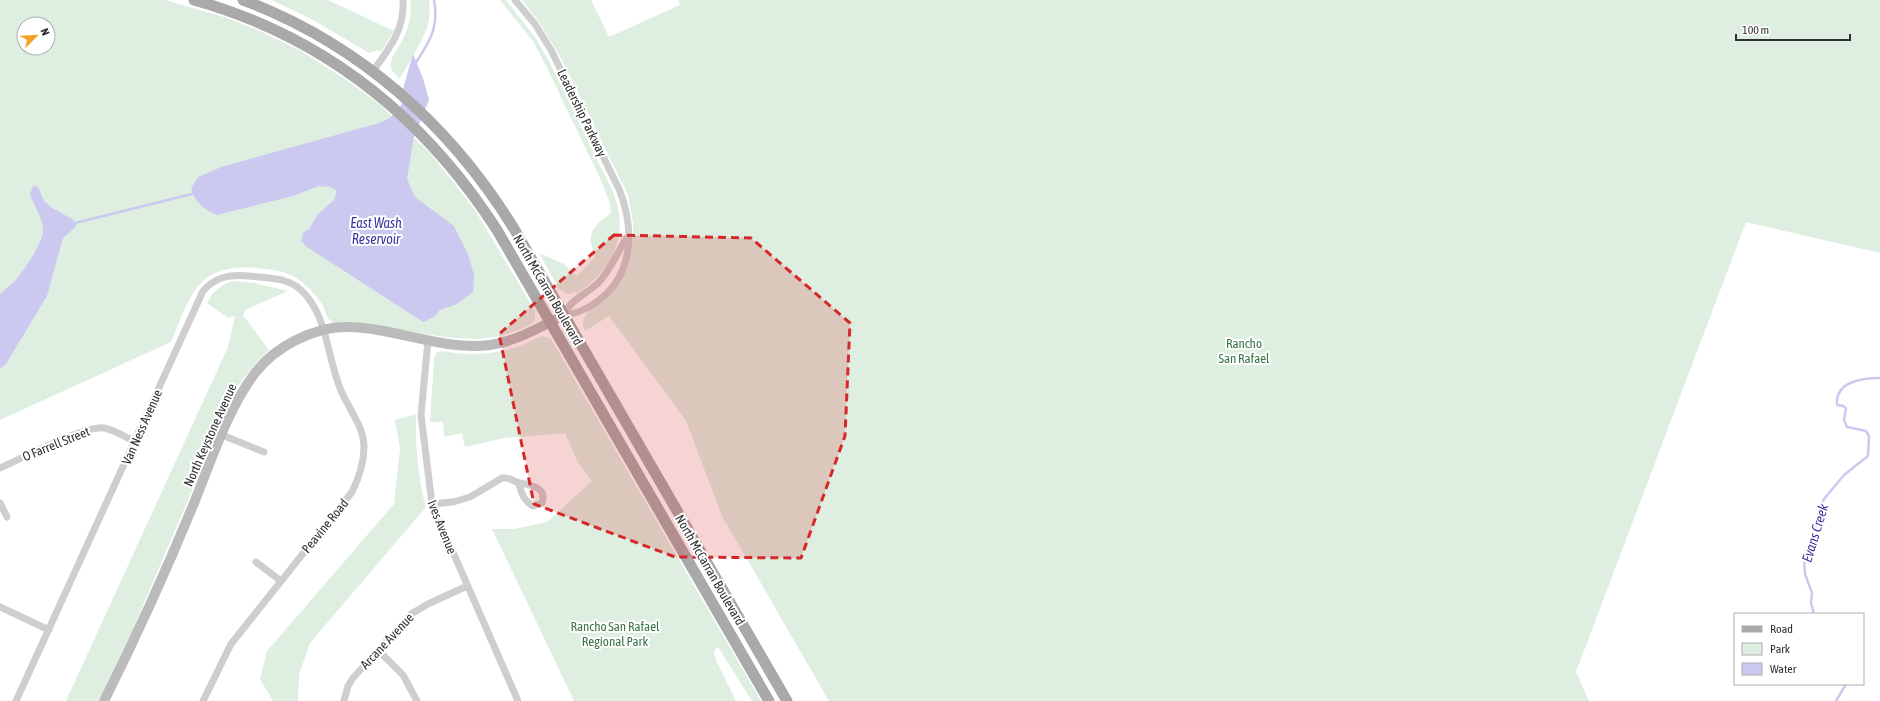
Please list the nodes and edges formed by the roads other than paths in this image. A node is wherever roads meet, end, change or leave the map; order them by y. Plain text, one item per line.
1 (194, 0) edge
2 (243, 0) edge
3 (403, 0) edge
4 (515, 0) edge
5 (344, 69) junction
6 (373, 71) junction
7 (364, 83) junction
8 (395, 88) junction
9 (628, 236) junction
10 (564, 315) junction
11 (550, 322) junction
12 (323, 331) junction
13 (428, 340) junction
14 (222, 435) junction
15 (135, 442) junction
16 (264, 452) dead end
17 (0, 468) edge
18 (519, 483) dead end
19 (0, 503) edge
20 (432, 504) junction
21 (7, 517) dead end
22 (256, 562) dead end
23 (281, 581) junction
24 (467, 586) junction
25 (0, 607) edge
26 (49, 630) junction
27 (378, 650) junction
28 (16, 701) edge
29 (104, 701) edge
30 (203, 701) edge
31 (344, 701) edge
32 (417, 701) edge
33 (518, 701) edge
34 (769, 701) edge
35 (787, 701) edge

1 - 5 main road, North McCarran Boulevard
2 - 6 main road, North McCarran Boulevard
3 - 6 street
4 - 9 street, Leadership Parkway
5 - 6 main road
5 - 7 main road, North McCarran Boulevard
6 - 8 main road, North McCarran Boulevard
7 - 8 main road
7 - 11 main road, North McCarran Boulevard
8 - 10 main road, North McCarran Boulevard
9 - 10 street
9 - 10 street, Leadership Parkway
10 - 11 street, North Keystone Avenue
10 - 35 main road, North McCarran Boulevard
11 - 13 street, North Keystone Avenue
11 - 34 main road, North McCarran Boulevard
12 - 13 street, North Keystone Avenue
12 - 14 street, North Keystone Avenue
12 - 15 street, Van Ness Avenue
12 - 23 street, Peavine Road
13 - 20 street, Ives Avenue
14 - 16 street
14 - 29 street, North Keystone Avenue
15 - 17 street, O Farrell Street
15 - 26 street, Van Ness Avenue
18 - 20 street
19 - 21 street
20 - 24 street, Ives Avenue
22 - 23 street
23 - 30 street, Peavine Road
24 - 27 street, Arcane Avenue
24 - 33 street, Ives Avenue
25 - 26 street
26 - 28 street, Van Ness Avenue
27 - 31 street, Arcane Avenue
27 - 32 street

